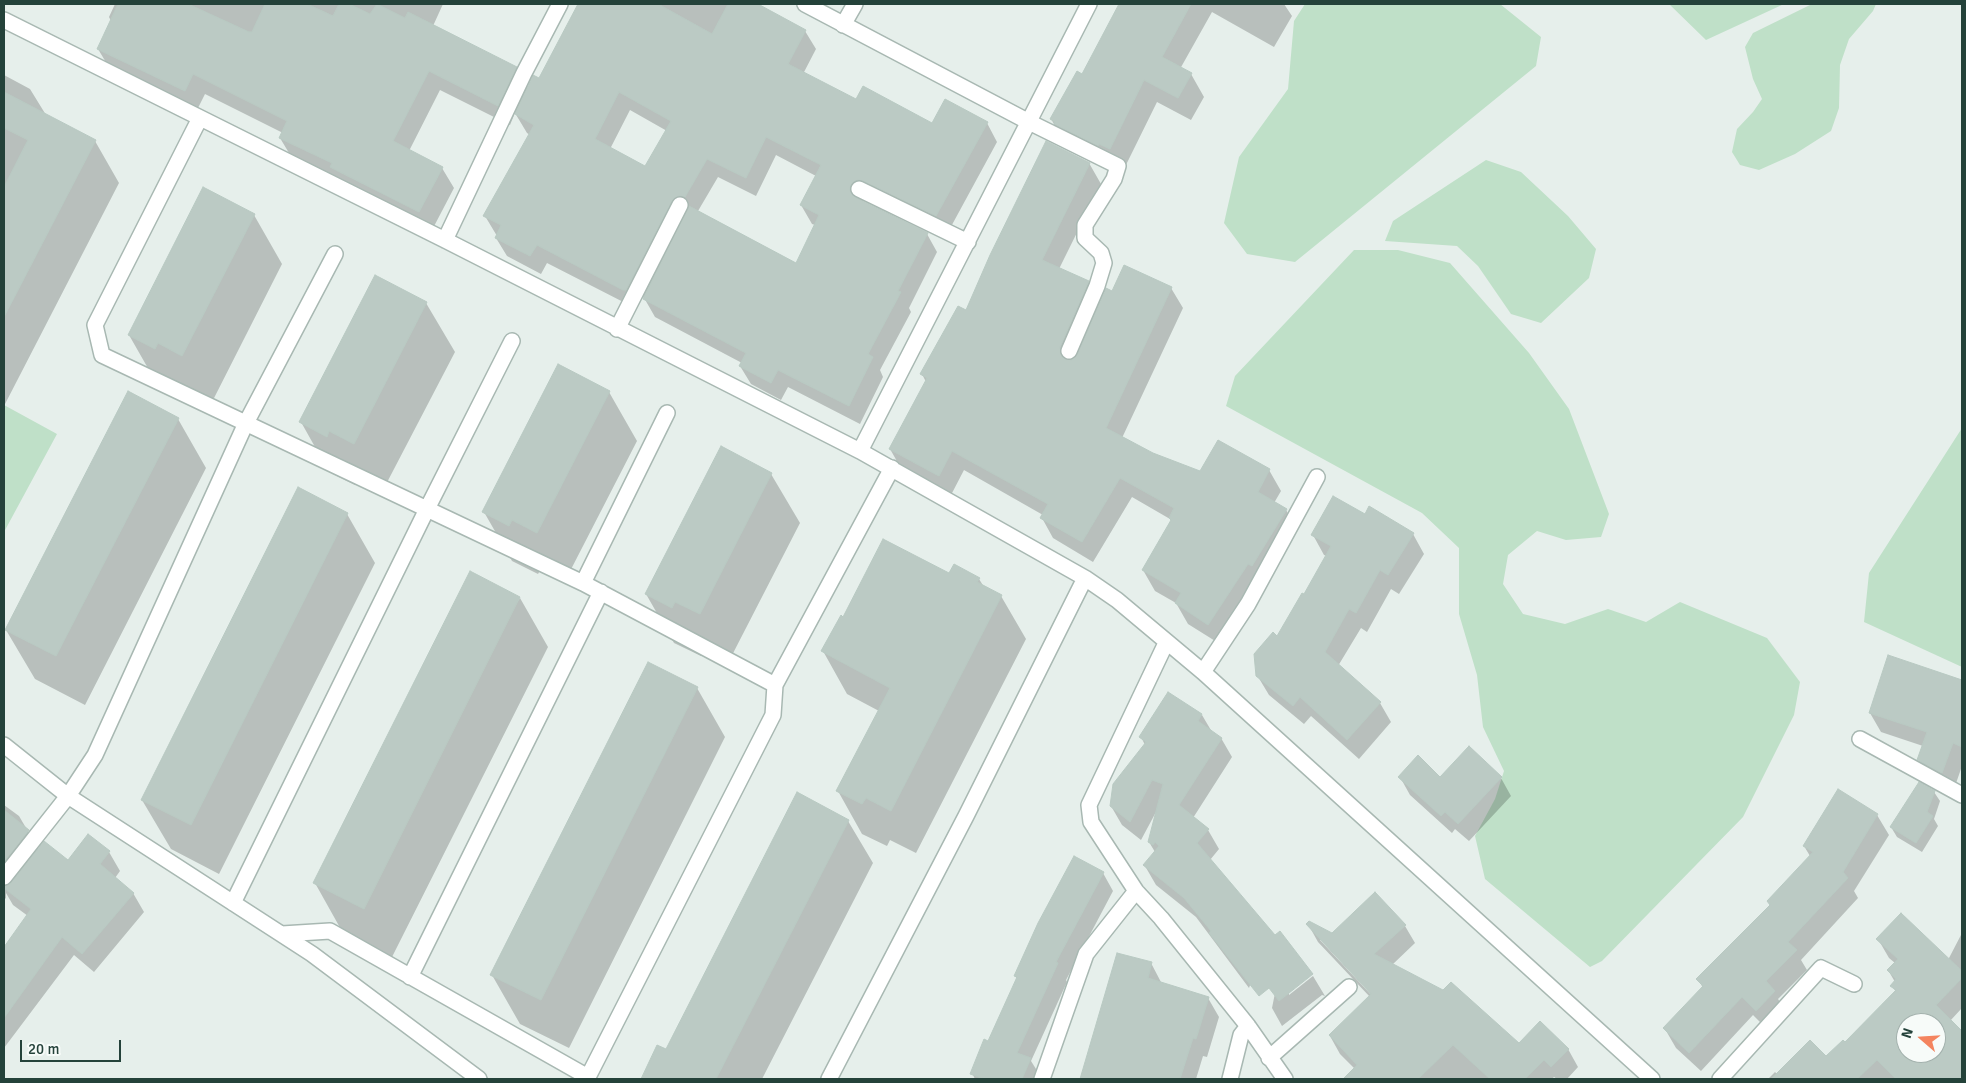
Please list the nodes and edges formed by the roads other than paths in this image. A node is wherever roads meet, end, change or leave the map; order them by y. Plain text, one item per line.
1 (560, 4) edge
2 (804, 4) edge
3 (855, 4) edge
4 (1089, 4) edge
5 (4, 20) edge
6 (843, 25) junction
7 (200, 118) junction
8 (1028, 122) junction
9 (859, 188) dead end
10 (680, 206) dead end
11 (445, 240) junction
12 (968, 242) junction
13 (335, 254) dead end
14 (617, 329) junction
15 (512, 341) dead end
16 (1069, 351) dead end
17 (667, 413) dead end
18 (246, 423) junction
19 (860, 451) junction
20 (892, 468) junction
21 (1317, 477) dead end
22 (427, 509) junction
23 (1085, 578) junction
24 (583, 583) junction
25 (601, 592) junction
26 (1166, 643) junction
27 (1203, 672) junction
28 (775, 685) junction
29 (1860, 738) dead end
30 (4, 745) edge
31 (1962, 795) edge
32 (68, 796) junction
33 (4, 877) edge
34 (1136, 890) junction
35 (233, 903) junction
36 (282, 934) junction
37 (410, 977) junction
38 (1854, 984) dead end
39 (1350, 987) dead end
40 (1248, 1026) junction
41 (1269, 1058) junction
42 (479, 1079) edge
43 (829, 1079) edge
44 (1042, 1079) edge
45 (1230, 1079) edge
46 (1285, 1079) edge
47 (1652, 1079) edge
48 (1720, 1079) edge

1 - 11 street
2 - 6 street
3 - 6 street
4 - 8 street
5 - 7 street
6 - 8 street
7 - 11 street
7 - 18 street
8 - 12 street
8 - 16 street
9 - 12 street
10 - 14 street
11 - 14 street
12 - 19 street
13 - 18 street
14 - 19 street
15 - 22 street
17 - 24 street
18 - 22 street
18 - 32 street
19 - 20 street
20 - 23 street
20 - 28 street
21 - 27 street
22 - 24 street
22 - 35 street
23 - 26 street
23 - 43 street
24 - 25 street
25 - 28 street
25 - 37 street
26 - 27 street
26 - 34 street
27 - 47 street
28 - 37 street
29 - 31 street
30 - 32 street
32 - 33 street
32 - 35 street
34 - 40 street
34 - 44 street
35 - 36 street
36 - 37 street
36 - 42 street
38 - 48 street
39 - 41 street
40 - 41 street
40 - 45 street
41 - 46 street

